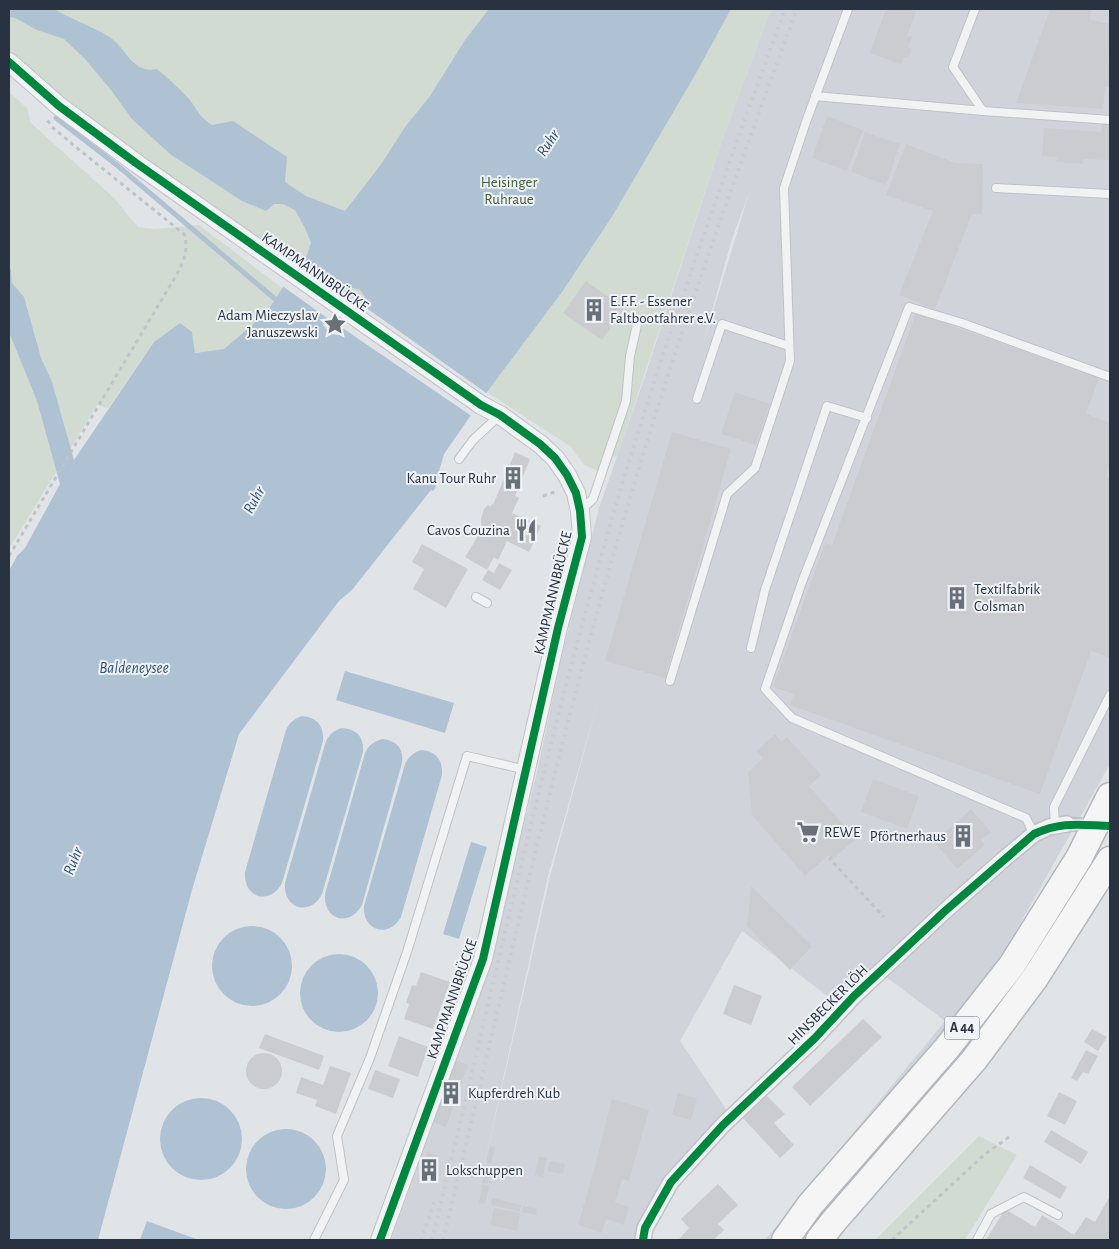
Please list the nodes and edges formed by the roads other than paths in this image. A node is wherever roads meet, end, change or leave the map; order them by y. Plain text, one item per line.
1 (848, 9) edge
2 (975, 9) edge
3 (9, 62) edge
4 (815, 96) junction
5 (983, 111) junction
6 (1110, 120) edge
7 (996, 188) dead end
8 (1110, 194) edge
9 (636, 325) dead end
10 (789, 346) junction
11 (1110, 377) edge
12 (698, 400) dead end
13 (500, 415) junction
14 (867, 418) junction
15 (460, 459) dead end
16 (580, 511) junction
17 (476, 597) dead end
18 (487, 603) dead end
19 (751, 648) dead end
20 (670, 681) dead end
21 (1110, 694) edge
22 (526, 770) junction
23 (1110, 796) edge
24 (1061, 825) joint
25 (1034, 834) junction
26 (1110, 860) edge
27 (1058, 1215) dead end
28 (314, 1240) edge
29 (380, 1240) edge
30 (643, 1240) edge
31 (785, 1240) edge
32 (820, 1240) edge
33 (977, 1240) edge

1 - 4 lane
2 - 5 lane
3 - 13 street, KAMPMANNBRÜCKE
4 - 5 lane
4 - 10 lane
5 - 6 lane
7 - 8 lane
9 - 16 lane
10 - 12 lane
10 - 20 lane
11 - 14 lane
13 - 15 lane
13 - 16 street, KAMPMANNBRÜCKE
14 - 19 lane
14 - 25 lane
16 - 22 street, KAMPMANNBRÜCKE
17 - 18 lane
21 - 24 lane
22 - 28 lane
22 - 29 street, KAMPMANNBRÜCKE
23 - 31 highway, A 44
24 - 25 street, HINSBECKER LÖH
25 - 30 street, HINSBECKER LÖH
26 - 32 highway, A 44
27 - 33 lane

